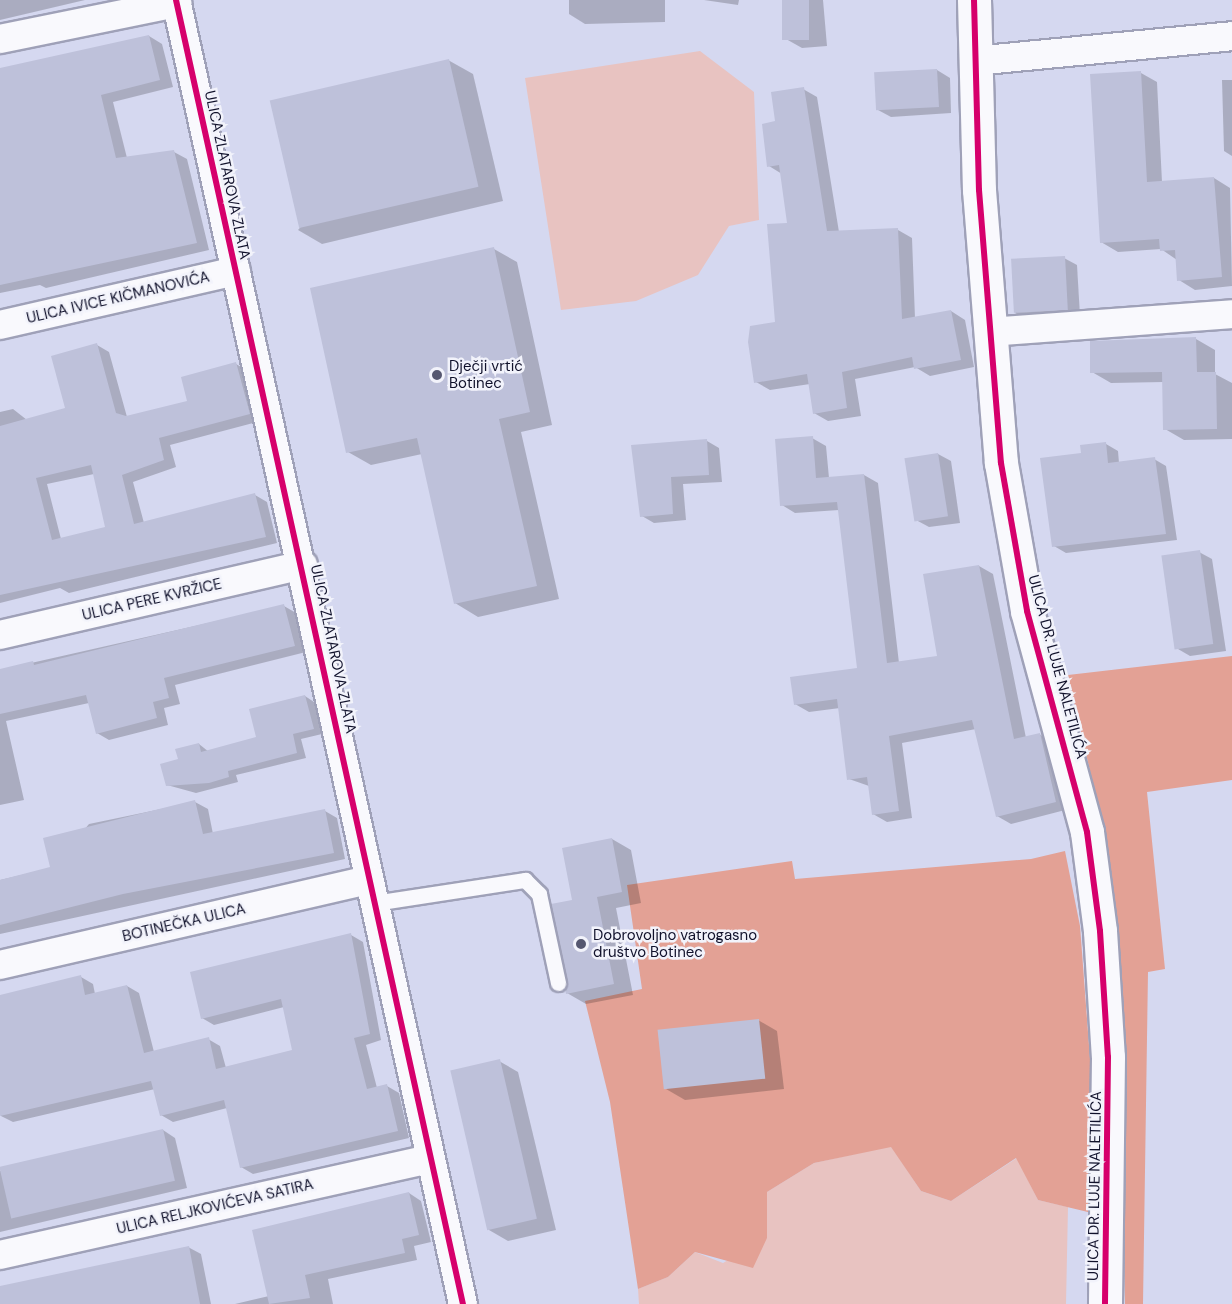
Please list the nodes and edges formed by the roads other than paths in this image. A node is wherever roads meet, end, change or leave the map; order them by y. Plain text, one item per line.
1 (974, 0) edge
2 (181, 1) edge
3 (1232, 36) edge
4 (0, 39) edge
5 (974, 61) junction
6 (236, 271) junction
7 (1232, 314) edge
8 (0, 325) edge
9 (989, 332) junction
10 (303, 565) junction
11 (0, 635) edge
12 (372, 891) junction
13 (0, 965) edge
14 (558, 983) dead end
15 (429, 1159) junction
16 (0, 1255) edge
17 (463, 1304) edge
18 (1105, 1304) edge

1 - 5 street, ULICA DR. LUJE NALETILIĆA
2 - 4 street
2 - 6 street, ULICA ZLATAROVA ZLATA
3 - 5 street
5 - 9 street, ULICA DR. LUJE NALETILIĆA
6 - 8 street, ULICA IVICE KIČMANOVIĆA
6 - 10 street, ULICA ZLATAROVA ZLATA
7 - 9 street
9 - 18 street, ULICA DR. LUJE NALETILIĆA
10 - 11 street, ULICA PERE KVRŽICE
10 - 12 street, ULICA ZLATAROVA ZLATA
12 - 13 street, BOTINEČKA ULICA
12 - 14 lane
12 - 15 street, ULICA ZLATAROVA ZLATA
15 - 16 street, ULICA RELJKOVIĆEVA SATIRA
15 - 17 street, ULICA ZLATAROVA ZLATA

